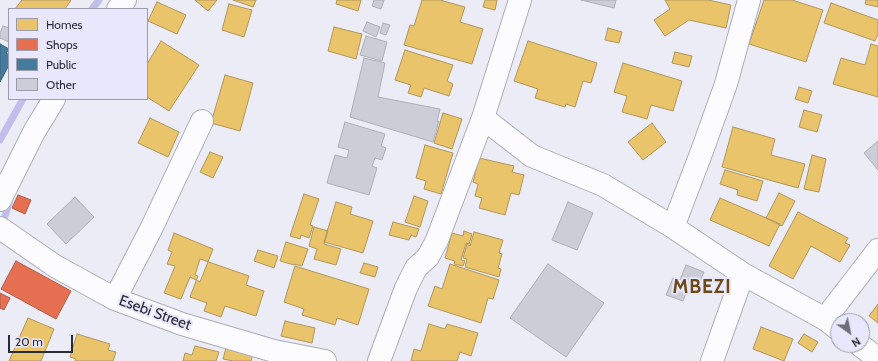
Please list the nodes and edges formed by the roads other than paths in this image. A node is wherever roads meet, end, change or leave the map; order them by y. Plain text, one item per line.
1 (125, 0) edge
2 (520, 0) edge
3 (749, 0) edge
4 (119, 8) edge
5 (53, 100) edge
6 (483, 118) junction
7 (202, 121) dead end
8 (2, 190) edge
9 (673, 227) junction
10 (0, 228) edge
11 (878, 250) edge
12 (743, 274) junction
13 (114, 299) junction
14 (839, 313) edge
15 (830, 323) edge
16 (870, 353) edge
17 (878, 359) edge
18 (325, 361) edge
19 (379, 361) edge
20 (712, 361) edge

1 - 4 street
2 - 6 street
3 - 9 street
5 - 8 street
6 - 9 street
6 - 19 street
7 - 13 street
9 - 12 street
10 - 13 street, Esebi Street
11 - 14 street
12 - 15 street
12 - 20 street
13 - 18 street, Esebi Street
16 - 17 street

